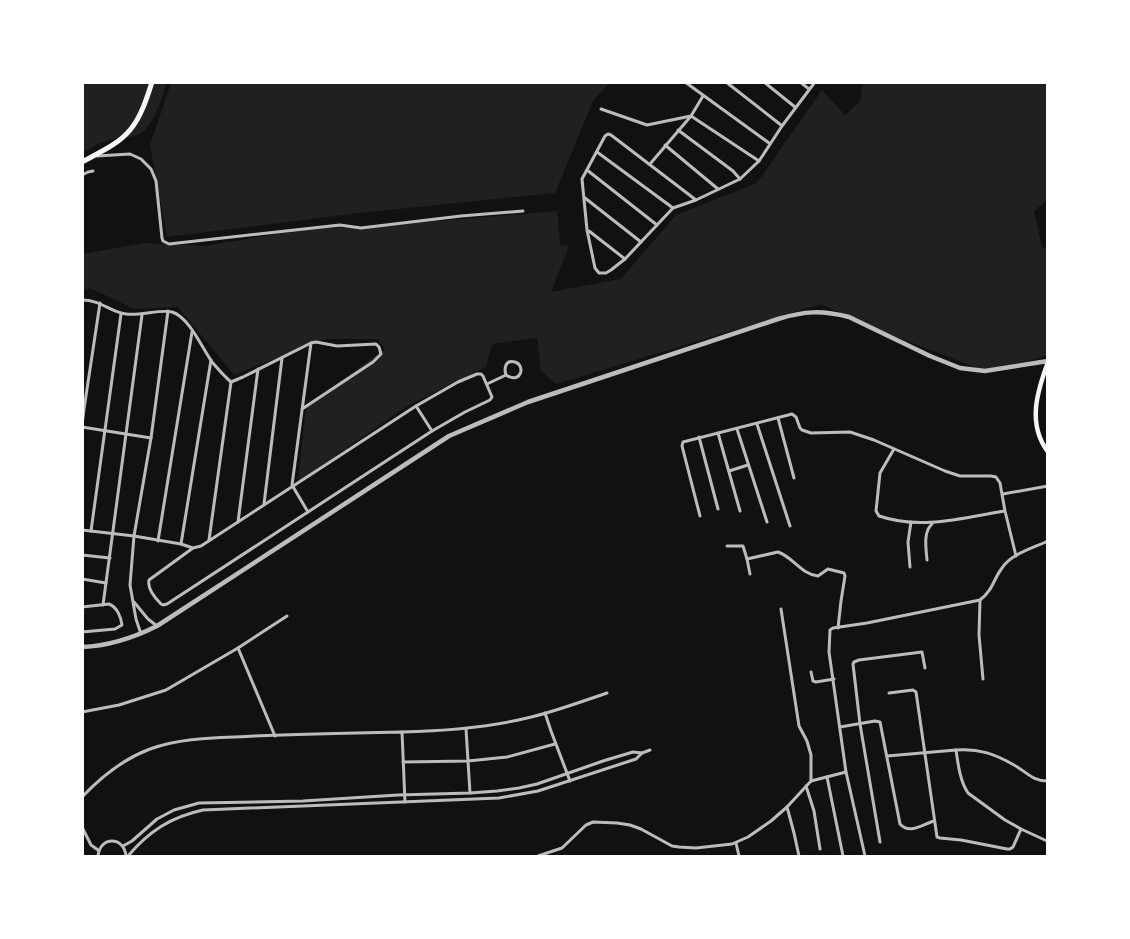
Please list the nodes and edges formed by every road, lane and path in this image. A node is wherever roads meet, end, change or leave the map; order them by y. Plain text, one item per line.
1 (152, 82) edge
2 (686, 82) edge
3 (726, 82) edge
4 (764, 82) edge
5 (800, 82) edge
6 (814, 82) edge
7 (809, 89) junction
8 (703, 96) junction
9 (795, 107) junction
10 (601, 109) dead end
11 (691, 116) junction
12 (782, 126) junction
13 (678, 130) junction
14 (769, 144) junction
15 (665, 145) junction
16 (597, 152) junction
17 (92, 157) junction
18 (759, 161) junction
19 (82, 162) edge
20 (650, 164) junction
21 (587, 170) junction
22 (93, 171) dead end
23 (82, 176) edge
24 (740, 179) junction
25 (718, 189) junction
26 (585, 198) junction
27 (696, 200) junction
28 (673, 208) junction
29 (523, 211) dead end
30 (657, 225) junction
31 (587, 230) junction
32 (642, 242) junction
33 (626, 259) junction
34 (82, 300) edge
35 (100, 303) junction
36 (168, 311) junction
37 (121, 314) junction
38 (142, 315) junction
39 (192, 330) junction
40 (310, 343) junction
41 (282, 358) junction
42 (211, 360) junction
43 (1047, 362) edge
44 (258, 369) junction
45 (506, 375) junction
46 (231, 382) junction
47 (487, 384) junction
48 (416, 406) junction
49 (83, 409) edge
50 (302, 409) junction
51 (778, 418) junction
52 (757, 424) junction
53 (82, 426) edge
54 (737, 429) junction
55 (432, 431) junction
56 (106, 432) junction
57 (718, 432) junction
58 (127, 434) junction
59 (699, 437) junction
60 (151, 438) junction
61 (894, 449) junction
62 (1047, 452) edge
63 (748, 465) junction
64 (729, 471) junction
65 (794, 478) dead end
66 (292, 485) junction
67 (1047, 486) edge
68 (1003, 494) junction
69 (264, 504) junction
70 (718, 509) dead end
71 (740, 511) dead end
72 (1005, 511) junction
73 (308, 512) junction
74 (700, 516) dead end
75 (238, 522) junction
76 (767, 522) dead end
77 (911, 522) junction
78 (934, 523) junction
79 (790, 526) dead end
80 (82, 530) edge
81 (91, 531) junction
82 (113, 534) junction
83 (134, 537) junction
84 (159, 541) junction
85 (209, 541) junction
86 (1047, 541) edge
87 (181, 544) junction
88 (727, 546) dead end
89 (193, 548) junction
90 (82, 555) edge
91 (1016, 556) junction
92 (110, 558) junction
93 (747, 559) junction
94 (927, 560) dead end
95 (910, 567) dead end
96 (750, 574) dead end
97 (82, 579) edge
98 (106, 583) junction
99 (980, 600) junction
100 (133, 601) junction
101 (103, 605) junction
102 (82, 607) edge
103 (781, 609) dead end
104 (287, 616) dead end
105 (157, 626) junction
106 (838, 628) junction
107 (82, 633) edge
108 (141, 634) junction
109 (82, 647) edge
110 (238, 648) junction
111 (925, 668) dead end
112 (811, 672) dead end
113 (834, 679) junction
114 (983, 679) dead end
115 (607, 693) dead end
116 (889, 693) dead end
117 (82, 711) edge
118 (545, 713) junction
119 (860, 723) junction
120 (840, 727) junction
121 (466, 729) junction
122 (402, 732) junction
123 (275, 736) junction
124 (555, 744) junction
125 (650, 750) dead end
126 (956, 750) junction
127 (924, 752) junction
128 (642, 753) junction
129 (887, 756) junction
130 (468, 761) junction
131 (403, 762) junction
132 (846, 772) junction
133 (567, 774) junction
134 (827, 777) junction
135 (811, 781) junction
136 (1047, 781) edge
137 (570, 782) junction
138 (806, 786) junction
139 (519, 788) junction
140 (470, 794) junction
141 (404, 795) junction
142 (521, 795) junction
143 (82, 797) edge
144 (470, 799) junction
145 (405, 802) junction
146 (787, 807) junction
147 (934, 821) junction
148 (82, 827) edge
149 (1021, 830) junction
150 (1047, 841) edge
151 (880, 842) dead end
152 (736, 843) junction
153 (123, 846) junction
154 (820, 849) dead end
155 (98, 850) junction
156 (98, 856) edge
157 (127, 856) edge
158 (538, 856) edge
159 (739, 856) edge
160 (799, 856) edge
161 (843, 856) edge
162 (865, 856) edge

1 - 17 main road
2 - 8 street
3 - 12 street
4 - 9 street
5 - 7 street
6 - 7 street
7 - 9 street
8 - 11 street
8 - 14 street
9 - 12 street
10 - 11 street
11 - 13 street
11 - 18 street
12 - 14 street
13 - 15 street
13 - 24 street
14 - 18 street
15 - 20 street
15 - 25 street
16 - 20 street
16 - 21 street
16 - 28 street
17 - 19 main road
17 - 29 street
18 - 24 street
20 - 27 street
21 - 26 street
21 - 30 street
22 - 23 street
24 - 25 street
25 - 27 street
26 - 31 street
26 - 32 street
27 - 28 street
28 - 30 street
30 - 32 street
31 - 33 street
31 - 33 street
32 - 33 street
34 - 35 street
35 - 37 street
35 - 49 street
36 - 38 street
36 - 39 street
36 - 60 street
37 - 38 street
37 - 56 street
38 - 58 street
39 - 42 street
39 - 84 street
40 - 41 street
40 - 50 street
40 - 50 street
41 - 44 street
41 - 69 street
42 - 46 street
42 - 87 street
43 - 62 main road
43 - 105 street
44 - 46 street
44 - 75 street
45 - 45 street
45 - 47 street
46 - 85 street
47 - 48 street
47 - 55 street
48 - 55 street
48 - 66 street
49 - 53 street
50 - 66 street
51 - 52 street
51 - 61 street
51 - 65 street
52 - 54 street
52 - 79 street
53 - 56 street
54 - 57 street
54 - 63 street
55 - 73 street
56 - 58 street
56 - 81 street
57 - 59 street
57 - 64 street
58 - 60 street
58 - 82 street
59 - 70 street
59 - 74 street
60 - 83 street
61 - 68 street
61 - 77 street
63 - 64 street
63 - 76 street
64 - 71 street
66 - 69 street
66 - 73 street
67 - 68 street
68 - 72 street
69 - 75 street
72 - 78 street
72 - 91 street
73 - 89 street
75 - 85 street
77 - 78 street
77 - 95 street
78 - 94 street
80 - 81 street
81 - 82 street
82 - 83 street
82 - 92 street
83 - 84 street
83 - 100 street
84 - 87 street
85 - 89 street
86 - 91 street
87 - 89 street
88 - 93 street
90 - 92 street
91 - 99 street
92 - 98 street
93 - 96 street
93 - 106 street
97 - 98 street
98 - 101 street
99 - 106 street
99 - 114 street
100 - 105 street
100 - 108 street
101 - 102 street
101 - 107 street
103 - 135 street
104 - 110 street
105 - 108 street
106 - 113 street
108 - 109 street
110 - 117 street
110 - 123 street
111 - 119 street
112 - 113 street
113 - 120 street
115 - 118 street
116 - 127 street
118 - 121 street
118 - 124 street
119 - 120 street
119 - 129 street
119 - 151 street
120 - 132 street
121 - 122 street
121 - 130 street
122 - 123 street
122 - 131 street
123 - 143 street
124 - 130 street
124 - 133 street
125 - 128 street
126 - 127 street
126 - 136 street
126 - 149 street
127 - 129 street
127 - 147 street
128 - 133 street
128 - 137 street
129 - 147 street
130 - 131 street
130 - 140 street
131 - 141 street
132 - 134 street
132 - 162 street
133 - 137 street
133 - 139 street
134 - 135 street
134 - 161 street
135 - 138 street
137 - 142 street
138 - 146 street
138 - 154 street
139 - 140 street
139 - 142 street
140 - 141 street
140 - 144 street
141 - 145 street
141 - 153 street
142 - 144 street
144 - 145 street
145 - 157 street
146 - 152 street
146 - 160 street
147 - 149 street
148 - 155 street
149 - 150 street
152 - 158 street
152 - 159 street
153 - 155 street
153 - 157 street
155 - 156 street

